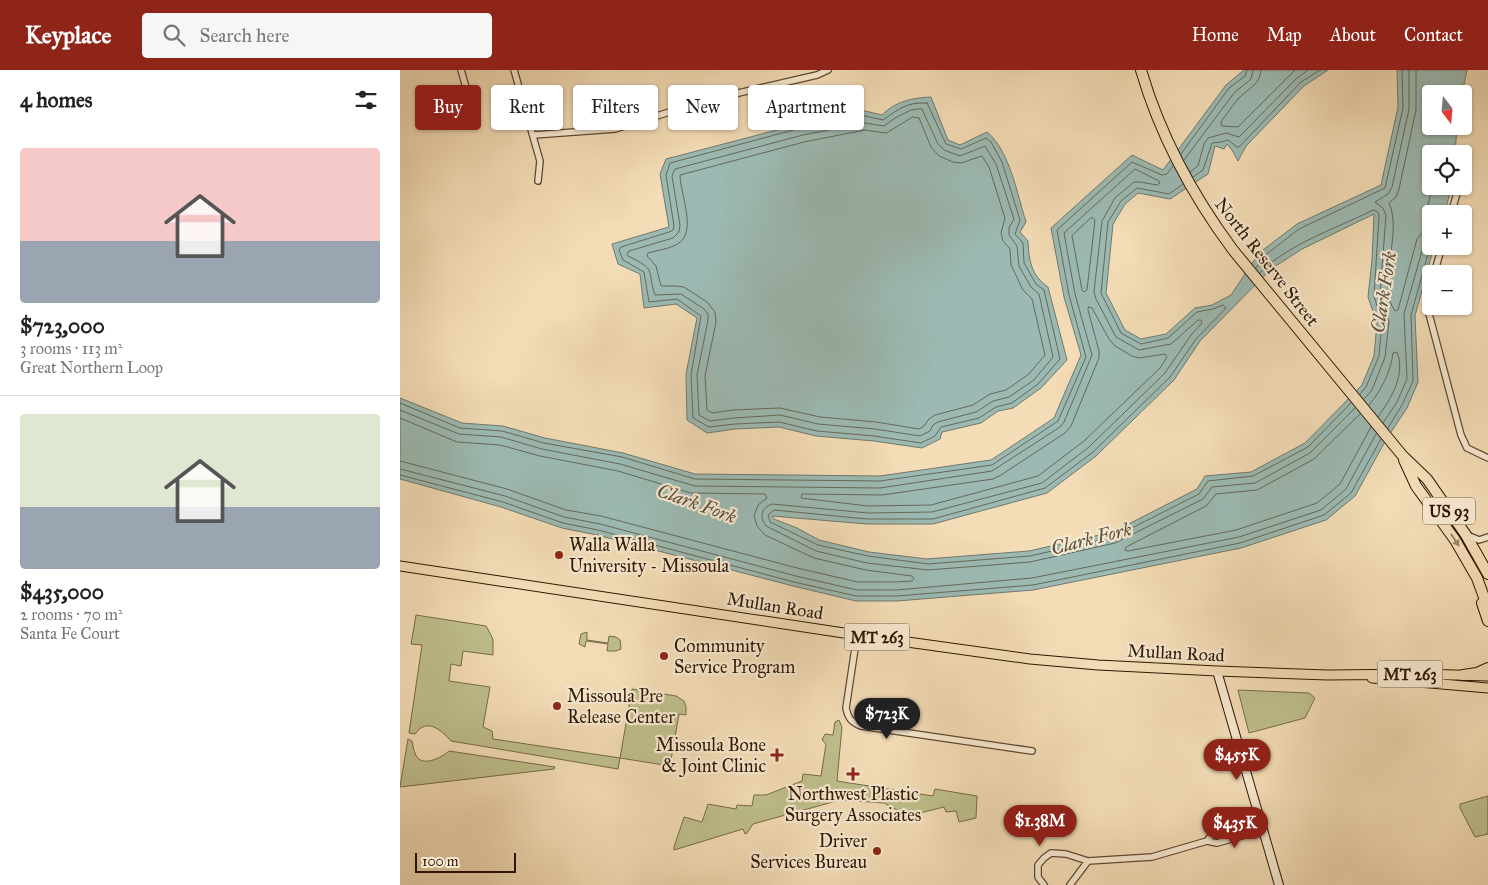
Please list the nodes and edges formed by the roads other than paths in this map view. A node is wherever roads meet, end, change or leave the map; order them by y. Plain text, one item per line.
1 (461, 70) edge
2 (514, 70) edge
3 (828, 70) edge
4 (1140, 70) edge
5 (466, 85) edge
6 (534, 135) junction
7 (538, 181) dead end
8 (1429, 315) edge
9 (1402, 454) junction
10 (1488, 458) edge
11 (1466, 535) junction
12 (1488, 537) edge
13 (400, 566) edge
14 (1488, 574) edge
15 (1477, 578) junction
16 (1488, 608) edge
17 (1488, 621) edge
18 (857, 635) junction
19 (1488, 668) edge
20 (1217, 671) junction
21 (1357, 675) junction
22 (1463, 675) junction
23 (1488, 676) edge
24 (1488, 688) edge
25 (1032, 751) dead end
26 (1260, 819) junction
27 (1263, 830) junction
28 (1206, 841) junction
29 (1088, 862) junction
30 (1044, 885) edge
31 (1070, 885) edge
32 (1279, 885) edge

1 - 5 street
2 - 6 street
3 - 6 street
4 - 9 highway, North Reserve Street
6 - 7 street
8 - 10 street
9 - 11 highway, North Reserve Street / US 93
9 -> 15 highway, North Reserve Street / US 93
11 - 12 street, US 93
11 - 14 highway, North Reserve Street / US 93
13 - 18 main road, Mullan Road / MT 263
15 - 16 highway, North Reserve Street / US 93
15 - 17 highway
18 - 20 main road, Mullan Road / MT 263
18 - 25 street
19 - 22 highway
20 - 21 main road, Mullan Road / MT 263
20 - 26 street
21 - 22 main road, Mullan Road / MT 263
21 - 24 main road, Mullan Road / MT 263
22 - 23 main road, Mullan Road / MT 263
26 - 27 street
26 - 28 street
27 - 28 street
27 - 32 street
28 - 29 street
29 - 30 street
29 - 31 street

